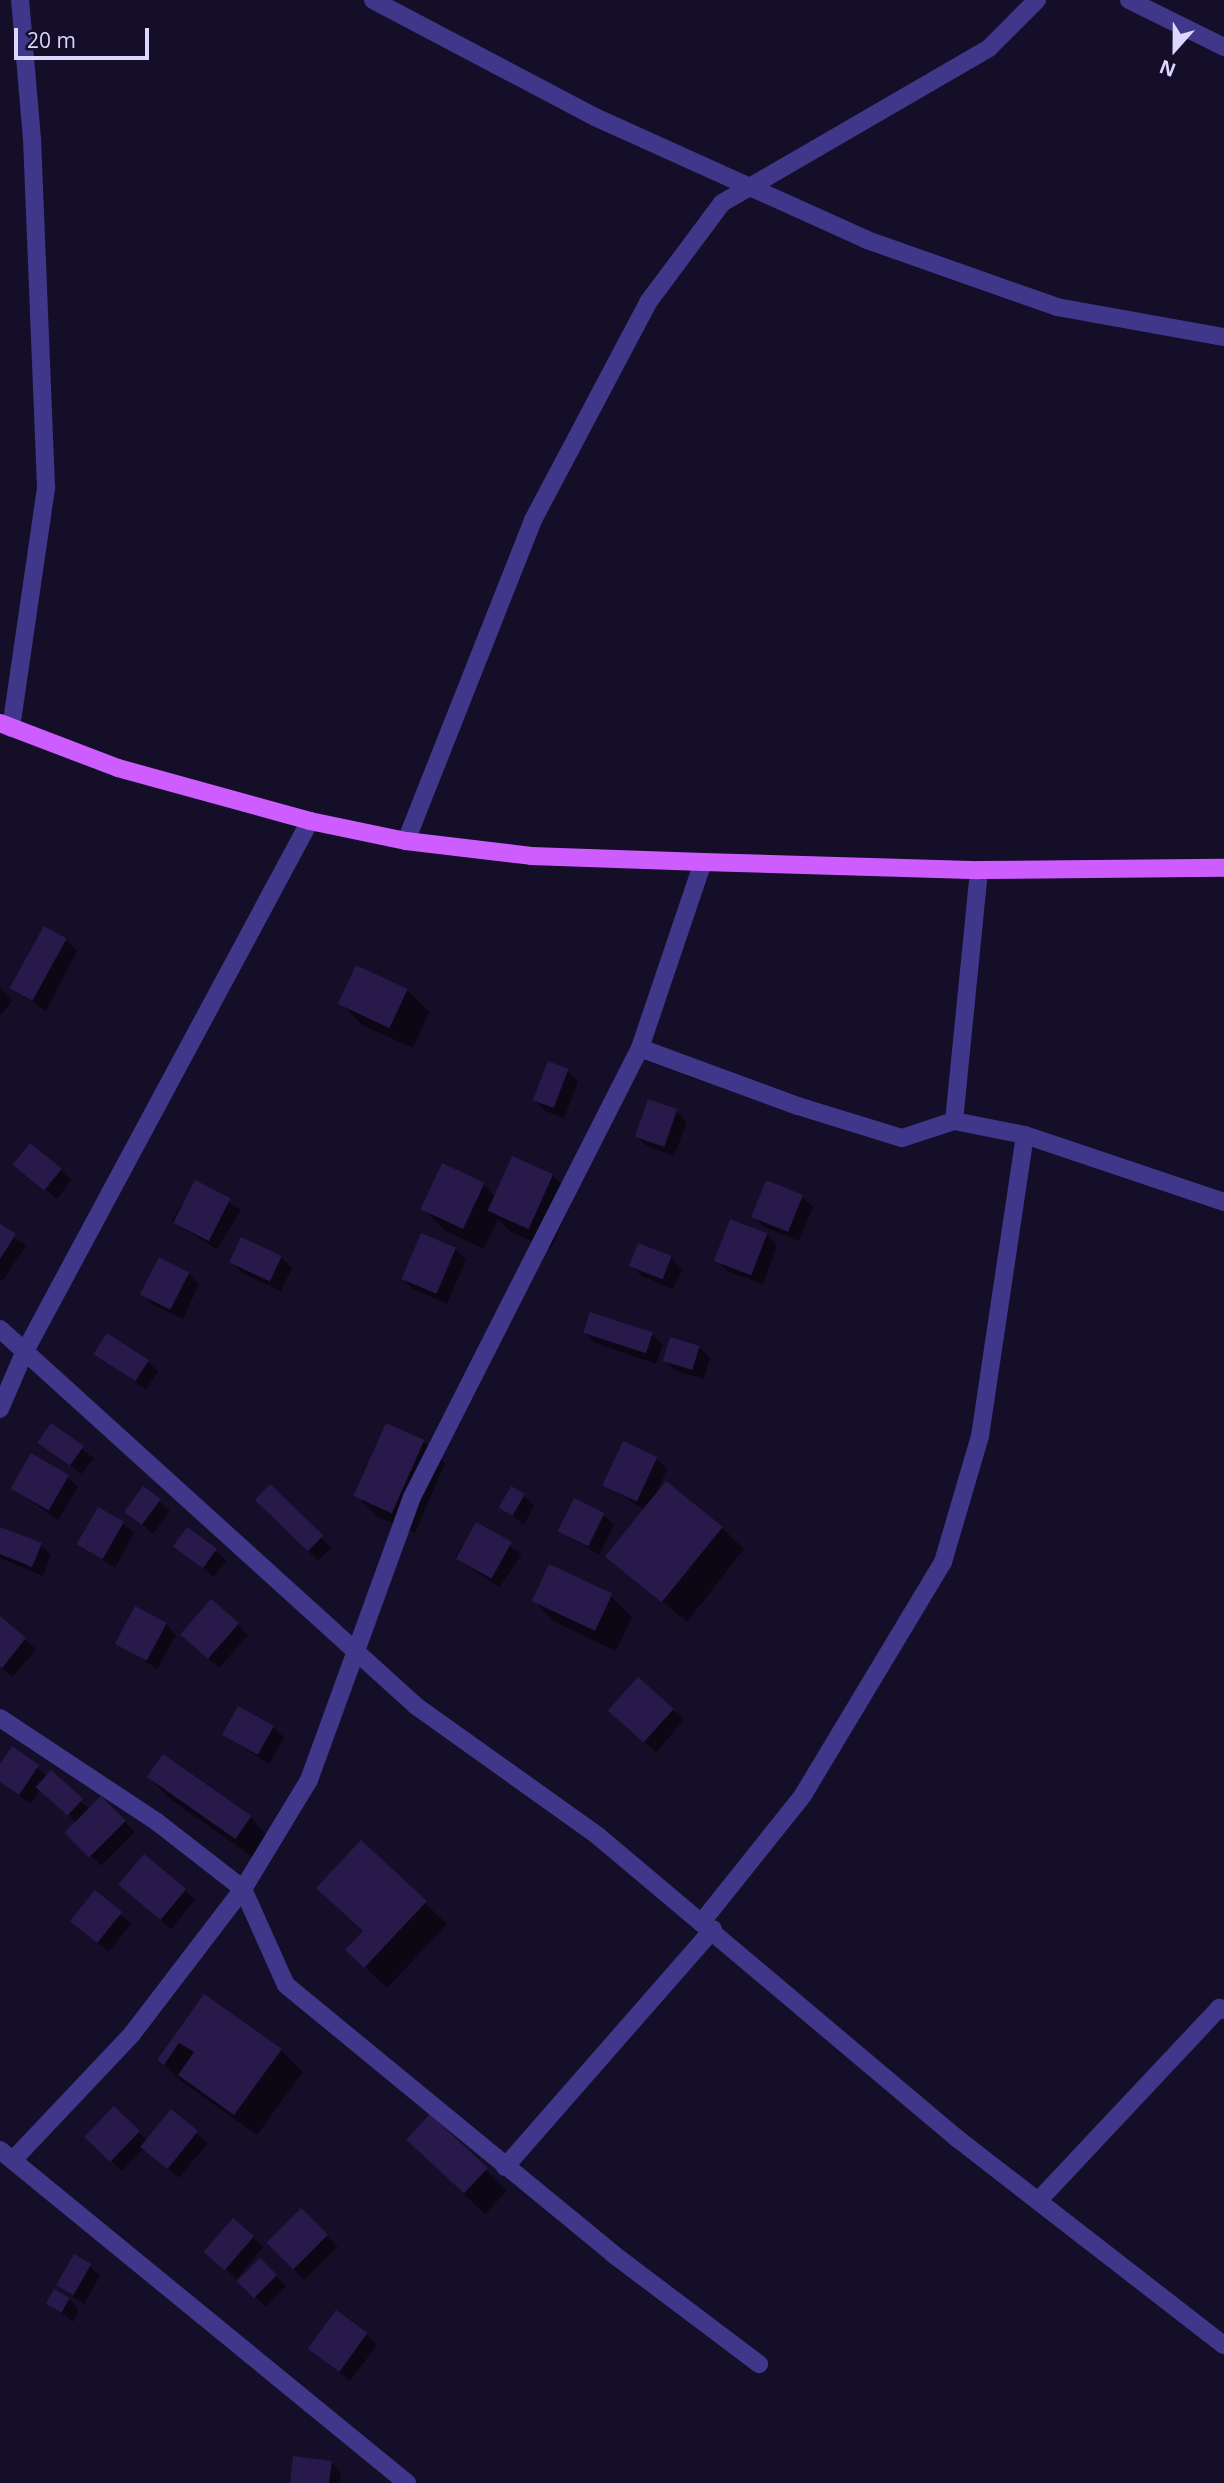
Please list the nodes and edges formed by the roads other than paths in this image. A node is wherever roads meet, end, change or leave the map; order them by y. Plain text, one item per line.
1 (20, 0) edge
2 (373, 0) edge
3 (1037, 0) edge
4 (1129, 0) edge
5 (1224, 47) edge
6 (747, 188) junction
7 (1224, 337) edge
8 (6, 726) edge
9 (310, 821) junction
10 (406, 841) junction
11 (703, 862) junction
12 (1224, 868) edge
13 (979, 870) junction
14 (640, 1048) junction
15 (954, 1121) junction
16 (1025, 1135) junction
17 (1224, 1202) edge
18 (0, 1329) edge
19 (24, 1353) junction
20 (0, 1409) edge
21 (358, 1654) junction
22 (0, 1718) edge
23 (243, 1889) junction
24 (707, 1926) junction
25 (1224, 2010) edge
26 (7, 2155) edge
27 (505, 2167) junction
28 (1038, 2201) junction
29 (1224, 2345) edge
30 (759, 2364) dead end
31 (407, 2483) edge

1 - 8 street
2 - 6 street
3 - 6 street
4 - 5 street
6 - 7 street
6 - 10 street
8 - 9 main road
9 - 10 main road
9 - 19 street
10 - 11 main road
11 - 13 main road
11 - 14 street
12 - 13 main road
13 - 15 street
14 - 15 street
14 - 21 street
15 - 16 street
16 - 17 street
16 - 24 street
18 - 19 street
19 - 20 street
19 - 21 street
21 - 23 street
21 - 24 street
22 - 23 street
23 - 26 street
23 - 27 street
24 - 27 street
24 - 28 street
25 - 28 street
26 - 31 street
27 - 30 street
28 - 29 street

